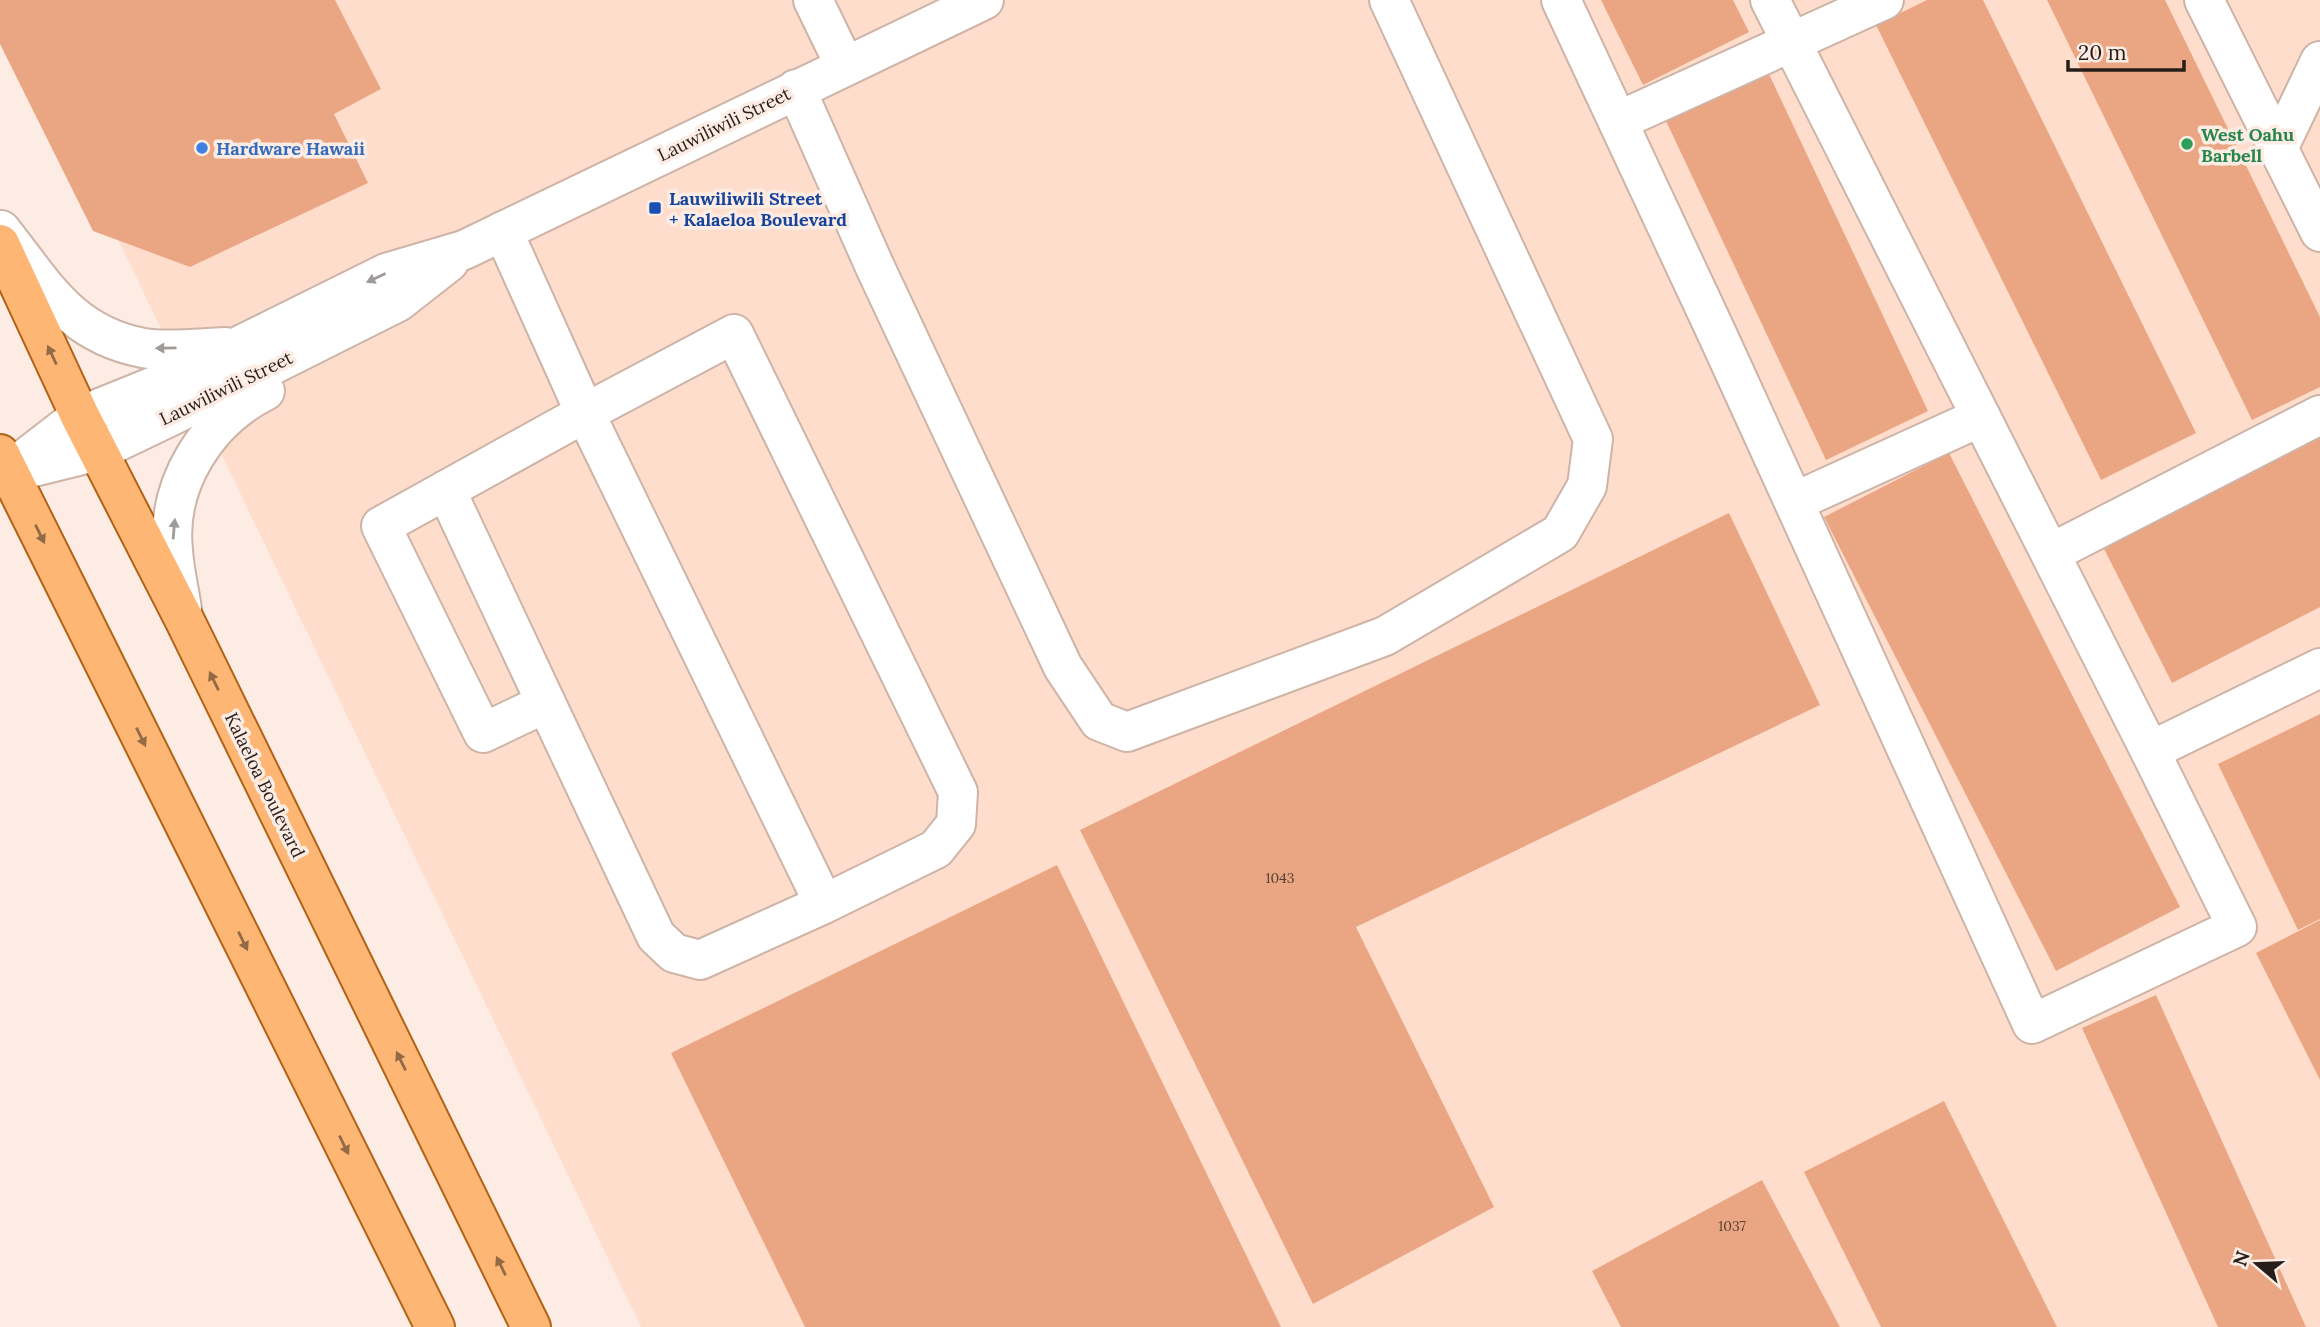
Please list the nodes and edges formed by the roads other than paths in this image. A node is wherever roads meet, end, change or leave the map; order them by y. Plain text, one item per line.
1 (813, 0) edge
2 (984, 0) edge
3 (1389, 0) edge
4 (1561, 0) edge
5 (1770, 0) edge
6 (1884, 0) edge
7 (2204, 0) edge
8 (1791, 43) junction
9 (2320, 61) edge
10 (845, 66) junction
11 (796, 89) junction
12 (1618, 121) junction
13 (2278, 149) junction
14 (0, 229) edge
15 (503, 232) junction
16 (2320, 232) edge
17 (0, 244) edge
18 (464, 250) junction
19 (398, 302) junction
20 (234, 347) junction
21 (585, 413) junction
22 (2320, 415) edge
23 (80, 416) junction
24 (1981, 417) junction
25 (98, 451) junction
26 (3, 468) edge
27 (446, 490) junction
28 (1794, 502) junction
29 (2051, 553) junction
30 (185, 621) junction
31 (2320, 668) edge
32 (546, 703) junction
33 (2150, 751) junction
34 (824, 904) junction
35 (435, 1327) edge
36 (531, 1327) edge

1 - 10 street
2 - 10 street, Lauwiliwili Street
3 - 11 street
4 - 12 street
5 - 8 street
6 - 8 street
7 - 13 street
8 - 12 street
8 - 24 street
9 - 13 street
10 - 11 street, Lauwiliwili Street
11 - 15 street, Lauwiliwili Street
12 - 28 street
13 - 16 street
20 -> 14 street
15 - 18 street, Lauwiliwili Street
15 - 21 street
23 -> 17 main road, Kalaeloa Boulevard
18 - 19 street, Lauwiliwili Street
18 -> 20 street, Lauwiliwili Street
19 - 25 street, Lauwiliwili Street
30 -> 19 street
20 - 23 street, Lauwiliwili Street
21 - 27 street
21 - 34 street
21 - 34 street
22 - 29 street
23 - 25 main road, Kalaeloa Boulevard
23 - 26 street, Lauwiliwili Street
24 - 28 street
24 - 29 street
25 - 26 street, Lauwiliwili Street
25 - 30 main road, Kalaeloa Boulevard
26 -> 35 main road
27 - 32 street
27 - 32 street
28 - 33 street
29 - 33 street
36 -> 30 main road, Kalaeloa Boulevard
31 - 33 street
32 - 34 street

